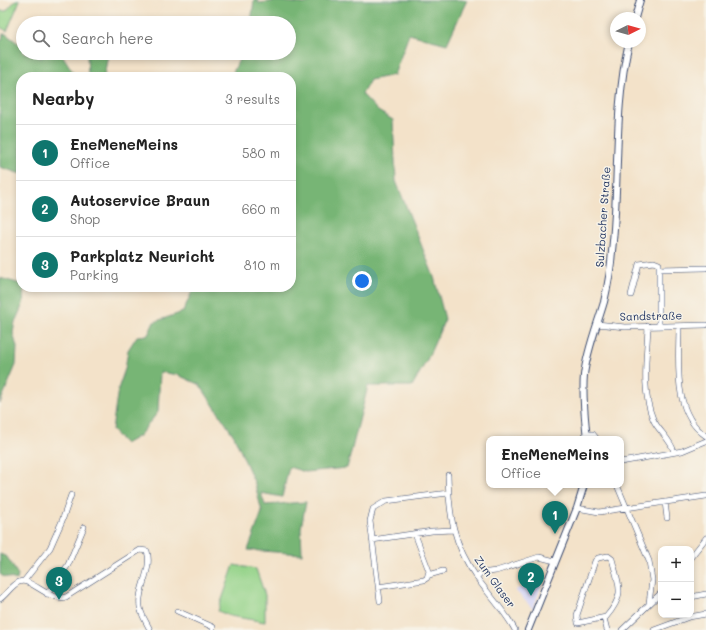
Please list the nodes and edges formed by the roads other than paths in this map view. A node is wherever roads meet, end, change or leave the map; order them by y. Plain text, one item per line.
1 (640, 0) edge
2 (637, 12) edge
3 (628, 48) edge
4 (706, 268) edge
5 (659, 269) junction
6 (631, 294) dead end
7 (597, 324) junction
8 (706, 325) edge
9 (648, 326) junction
10 (658, 326) junction
11 (679, 326) junction
12 (587, 436) edge
13 (706, 436) edge
14 (706, 441) edge
15 (674, 452) junction
16 (624, 461) edge
17 (448, 475) dead end
18 (583, 488) edge
19 (618, 488) edge
20 (448, 493) junction
21 (71, 494) dead end
22 (706, 496) edge
23 (665, 502) junction
24 (577, 508) junction
25 (626, 508) junction
26 (668, 518) dead end
27 (84, 527) dead end
28 (453, 530) junction
29 (415, 534) junction
30 (706, 538) edge
31 (372, 540) junction
32 (694, 553) edge
33 (555, 561) junction
34 (444, 571) dead end
35 (429, 575) junction
36 (476, 577) junction
37 (24, 581) junction
38 (378, 587) junction
39 (47, 594) junction
40 (706, 594) edge
41 (658, 596) edge
42 (694, 596) edge
43 (0, 600) edge
44 (380, 601) dead end
45 (649, 603) junction
46 (177, 611) dead end
47 (706, 614) edge
48 (694, 615) edge
49 (604, 618) junction
50 (684, 618) edge
51 (213, 628) edge
52 (150, 630) edge
53 (516, 630) edge
54 (528, 630) edge
55 (607, 630) edge
56 (622, 630) edge
57 (654, 630) edge

1 - 2 main road
3 - 7 main road, Sulzbacher Straße
4 - 5 street
5 - 6 street
5 - 10 street
7 - 9 street, Sandstraße
7 - 12 main road, Sulzbacher Straße
8 - 11 street, Sandstraße
9 - 10 street, Sandstraße
9 - 15 street
10 - 11 street, Sandstraße
11 - 13 street
14 - 15 street
15 - 16 street
17 - 20 street, Zum Glaser
18 - 24 main road
19 - 25 street
20 - 28 street, Zum Glaser
20 - 31 street
21 - 37 street
22 - 23 street
23 - 25 street
23 - 26 street
24 - 25 street
24 - 33 main road
25 - 45 street
27 - 39 street
28 - 29 street
28 - 36 street, Zum Glaser
29 - 31 street
29 - 35 street
30 - 32 street
31 - 38 street
33 - 36 street
33 - 54 main road
34 - 35 street
35 - 38 street
36 - 53 street, Zum Glaser
37 - 39 street
37 - 43 street
38 - 44 street
39 - 52 street
40 - 42 street
41 - 45 street
45 - 56 street
46 - 51 street
47 - 48 street
49 - 49 street
49 - 55 street
50 - 57 street

